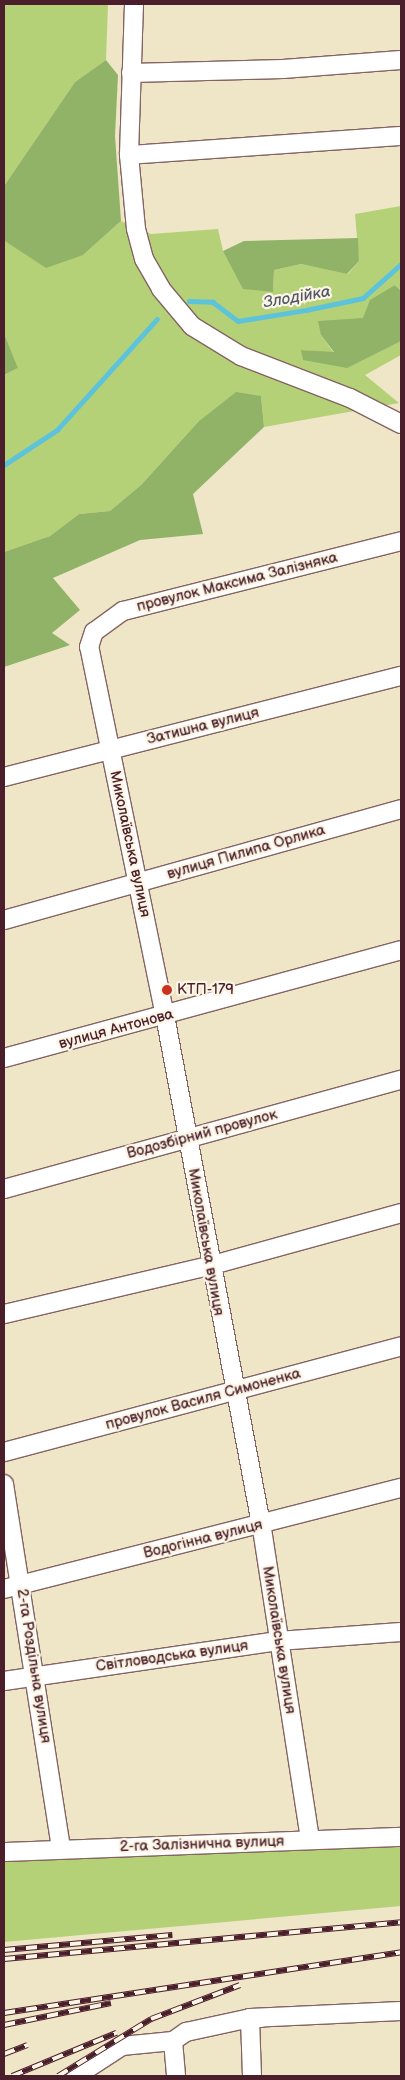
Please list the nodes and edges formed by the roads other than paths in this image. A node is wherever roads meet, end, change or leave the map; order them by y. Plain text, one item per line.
1 (134, 4) edge
2 (401, 60) edge
3 (131, 73) junction
4 (401, 136) edge
5 (129, 155) junction
6 (401, 424) edge
7 (401, 541) edge
8 (89, 647) joint
9 (401, 676) edge
10 (111, 750) junction
11 (4, 777) edge
12 (401, 809) edge
13 (138, 882) junction
14 (4, 920) edge
15 (401, 950) edge
16 (165, 1016) junction
17 (4, 1058) edge
18 (401, 1080) edge
19 (188, 1138) junction
20 (4, 1189) edge
21 (401, 1213) edge
22 (209, 1266) junction
23 (4, 1314) edge
24 (401, 1346) edge
25 (234, 1390) junction
26 (4, 1452) edge
27 (4, 1484) edge
28 (401, 1488) edge
29 (261, 1524) junction
30 (21, 1585) junction
31 (4, 1589) edge
32 (401, 1632) edge
33 (278, 1641) junction
34 (37, 1676) junction
35 (4, 1681) edge
36 (401, 1837) edge
37 (310, 1839) junction
38 (61, 1850) junction
39 (4, 1852) edge
40 (401, 2011) edge
41 (250, 2018) junction
42 (174, 2041) junction
43 (76, 2076) edge
44 (176, 2076) edge
45 (252, 2076) edge

1 - 3 street
2 - 3 street
3 - 5 street
4 - 5 street
5 - 6 street
7 - 8 street, провулок Максима Залізняка
8 - 10 street, Миколаївська вулиця
9 - 10 street, Затишна вулиця
10 - 11 street, Затишна вулиця
10 - 13 street, Миколаївська вулиця
12 - 13 street, вулиця Пилипа Орлика
13 - 14 street, вулиця Пилипа Орлика
13 - 16 street, Миколаївська вулиця
15 - 16 street, вулиця Антонова
16 - 17 street, вулиця Антонова
16 - 19 street, Миколаївська вулиця
18 - 19 street, Водозбірний провулок
19 - 20 street, Водозбірний провулок
19 - 22 street, Миколаївська вулиця
21 - 22 street
22 - 23 street
22 - 25 street, Миколаївська вулиця
24 - 25 street, провулок Василя Симоненка
25 - 26 street, провулок Василя Симоненка
25 - 29 street, Миколаївська вулиця
27 - 30 street, 2-га Роздільна вулиця
28 - 29 street, Водогінна вулиця
29 - 30 street, Водогінна вулиця
29 - 33 street, Миколаївська вулиця
30 - 31 street, Водогінна вулиця
30 - 34 street, 2-га Роздільна вулиця
32 - 33 street, Світловодська вулиця
33 - 34 street, Світловодська вулиця
33 - 37 street, Миколаївська вулиця
34 - 35 street, Світловодська вулиця
34 - 38 street, 2-га Роздільна вулиця
36 - 37 street, 2-га Залізнична вулиця
37 - 38 street, 2-га Залізнична вулиця
38 - 39 street, 2-га Залізнична вулиця
40 - 41 street
41 - 42 street
41 - 45 street
42 - 43 street
42 - 44 street

